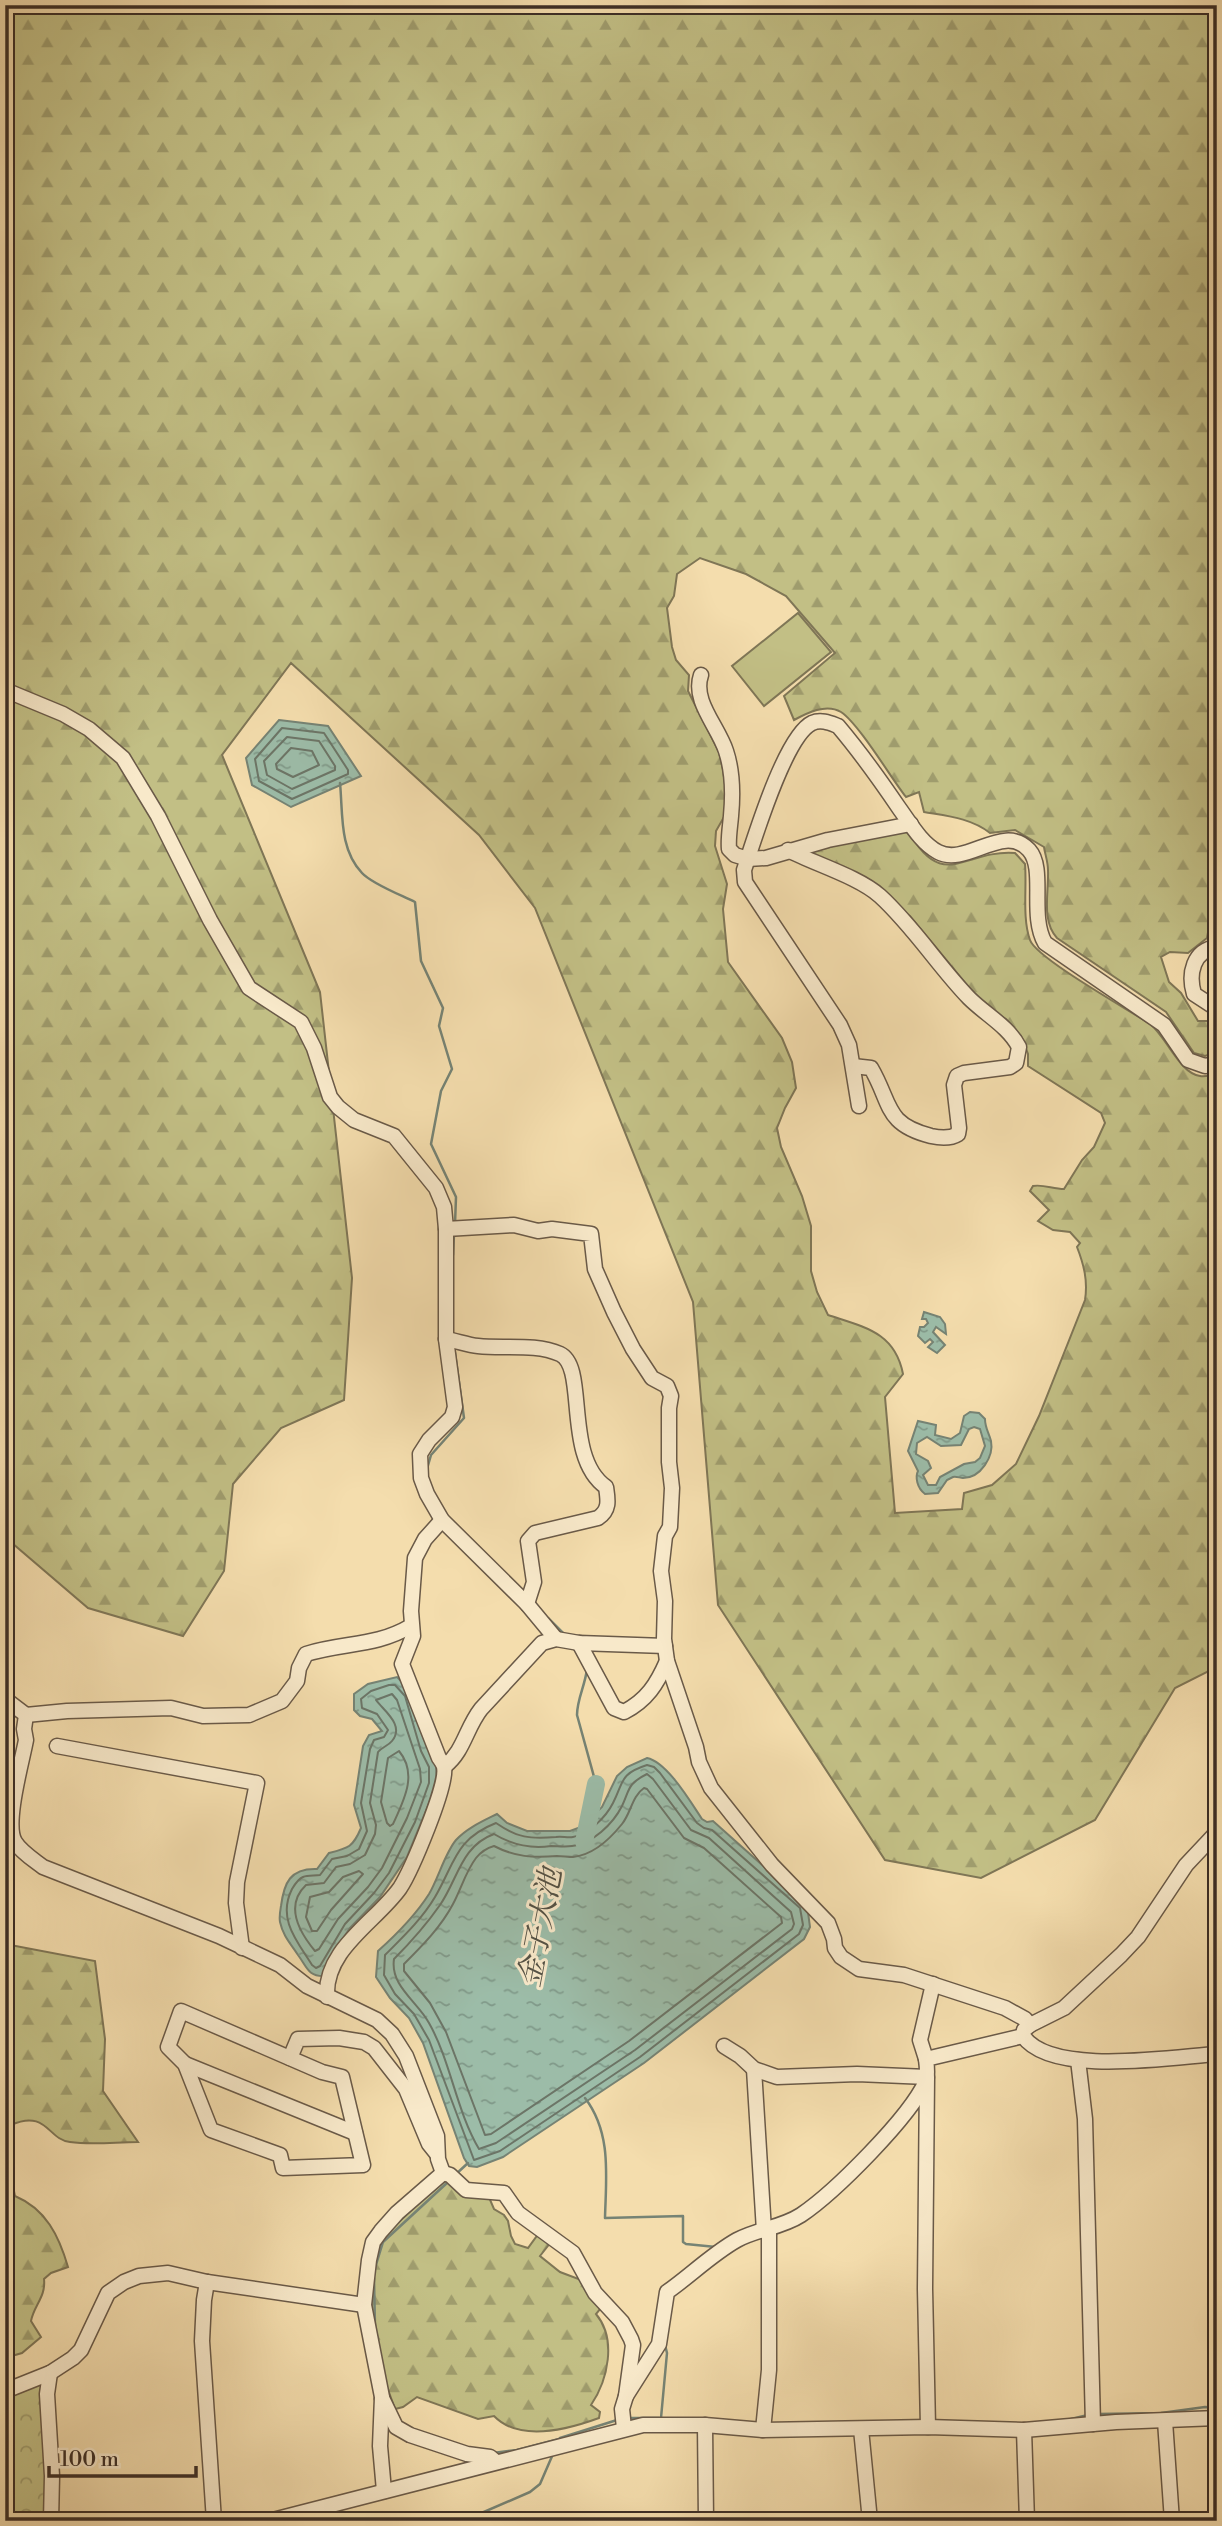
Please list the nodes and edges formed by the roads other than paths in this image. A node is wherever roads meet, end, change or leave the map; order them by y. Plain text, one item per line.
1 (701, 675) dead end
2 (5, 690) edge
3 (911, 824) junction
4 (788, 850) junction
5 (747, 859) junction
6 (1217, 947) edge
7 (1217, 1009) edge
8 (1217, 1064) edge
9 (853, 1066) junction
10 (859, 1106) dead end
11 (446, 1230) junction
12 (446, 1339) junction
13 (442, 1520) junction
14 (528, 1599) junction
15 (411, 1626) junction
16 (556, 1639) junction
17 (579, 1643) junction
18 (666, 1653) junction
19 (5, 1699) edge
20 (26, 1715) junction
21 (57, 1746) dead end
22 (444, 1766) junction
23 (1217, 1832) edge
24 (10, 1840) edge
25 (242, 1948) junction
26 (933, 1984) junction
27 (327, 1997) junction
28 (1027, 2031) junction
29 (724, 2046) dead end
30 (1217, 2054) edge
31 (290, 2059) junction
32 (926, 2059) junction
33 (1078, 2060) junction
34 (185, 2064) junction
35 (754, 2069) junction
36 (927, 2077) junction
37 (355, 2133) junction
38 (438, 2155) junction
39 (443, 2173) junction
40 (767, 2230) junction
41 (207, 2282) junction
42 (364, 2305) junction
43 (50, 2373) junction
44 (5, 2391) edge
45 (626, 2396) junction
46 (382, 2397) junction
47 (1217, 2418) edge
48 (1165, 2421) junction
49 (1093, 2424) junction
50 (705, 2425) junction
51 (928, 2427) junction
52 (624, 2428) junction
53 (861, 2429) junction
54 (763, 2430) junction
55 (1024, 2430) junction
56 (496, 2462) junction
57 (384, 2491) junction
58 (51, 2521) edge
59 (214, 2521) edge
60 (269, 2521) edge
61 (706, 2521) edge
62 (870, 2521) edge
63 (1027, 2521) edge
64 (1172, 2521) edge

1 - 5 street
2 - 11 street
3 - 4 street
3 - 5 street
3 - 8 street
4 - 5 street
4 - 9 street
5 - 9 street
6 - 7 street
9 - 10 street
11 - 12 street
11 - 18 street
12 - 13 street
12 - 14 street
13 - 14 street
13 - 15 street
14 - 16 street
15 - 20 street
15 - 22 street
16 - 17 street
16 - 22 street
17 - 18 street
17 - 18 street
18 - 26 street
19 - 20 street
20 - 24 street
21 - 25 street
22 - 27 street
23 - 28 street
24 - 25 street
25 - 27 street
26 - 28 street
26 - 32 street
27 - 38 street
28 - 32 street
28 - 33 street
29 - 35 street
30 - 33 street
31 - 34 street
31 - 37 street
31 - 38 street
32 - 36 street
33 - 49 street
34 - 37 street
34 - 37 street
35 - 36 street
35 - 40 street
36 - 40 street
36 - 51 street
38 - 39 street
39 - 42 street
39 - 45 street
40 - 45 street
40 - 54 street
41 - 42 street
41 - 43 street
41 - 59 street
42 - 46 street
43 - 44 street
43 - 58 street
45 - 52 street
46 - 56 street
46 - 57 street
47 - 48 street
48 - 49 street
48 - 64 street
49 - 55 street
50 - 52 street
50 - 54 street
50 - 61 street
51 - 53 street
51 - 55 street
52 - 56 street
53 - 54 street
53 - 62 street
55 - 63 street
56 - 57 street
57 - 60 street

